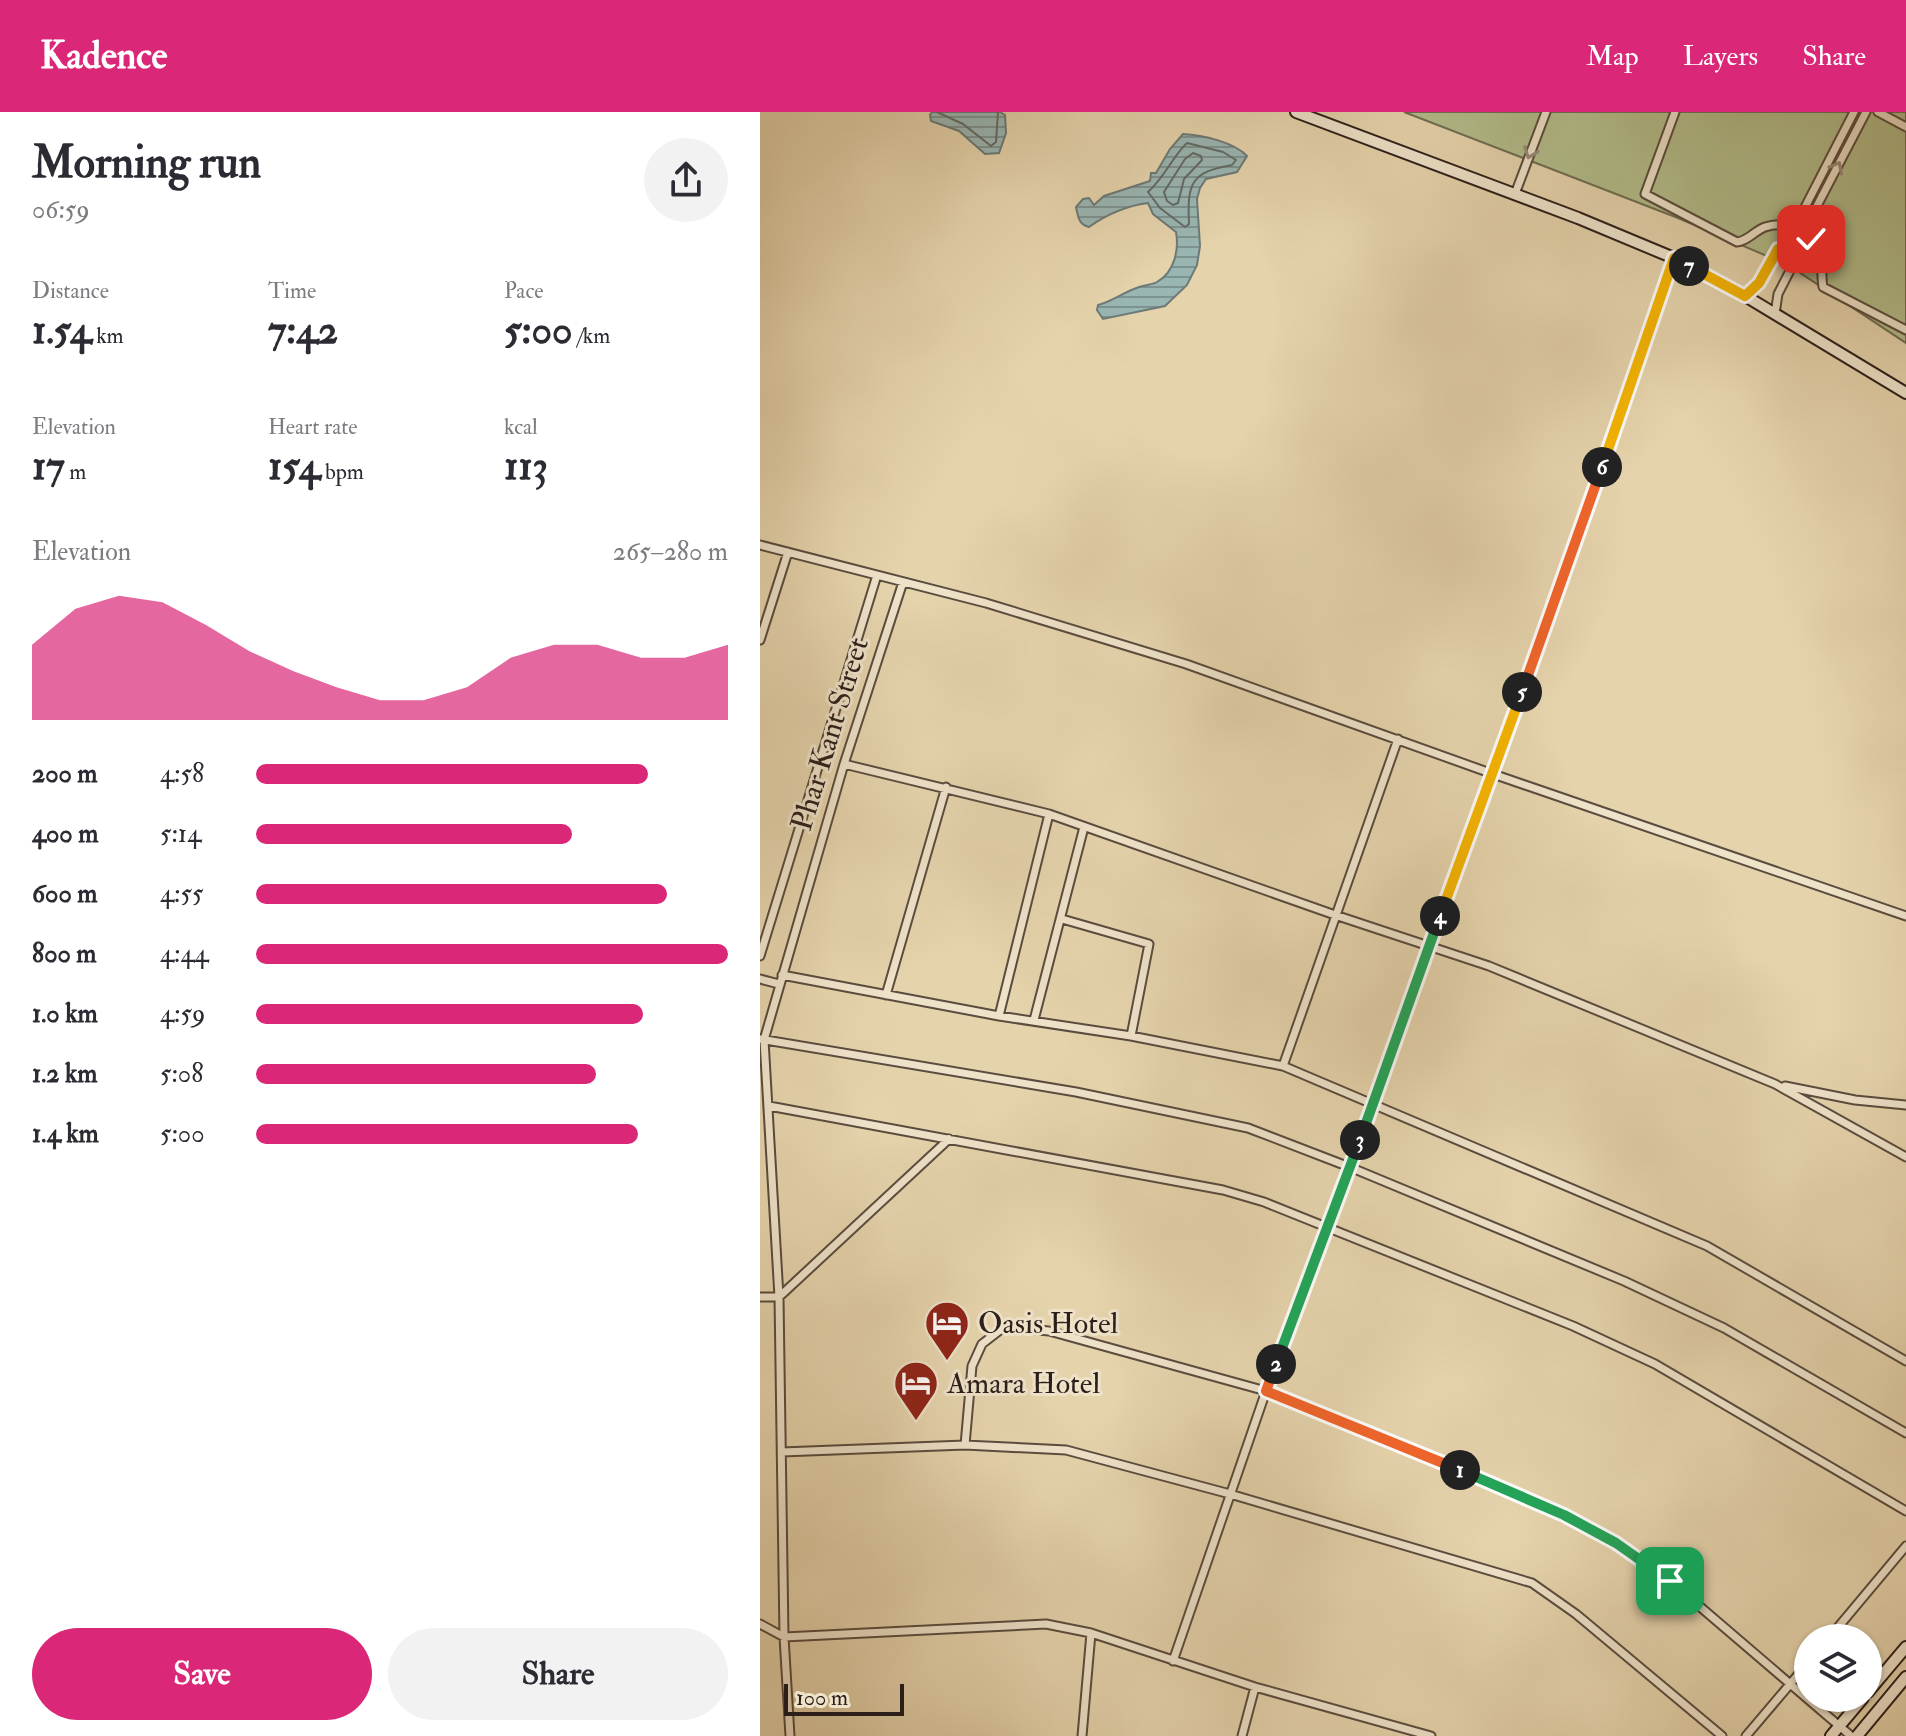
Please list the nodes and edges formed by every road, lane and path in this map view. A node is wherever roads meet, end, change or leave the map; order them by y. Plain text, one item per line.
1 (1296, 112) edge
2 (1546, 112) edge
3 (1675, 112) edge
4 (1854, 112) edge
5 (1866, 112) edge
6 (1878, 112) edge
7 (1906, 127) edge
8 (1515, 194) junction
9 (1794, 228) junction
10 (1803, 233) junction
11 (1674, 258) junction
12 (1745, 296) junction
13 (1775, 314) junction
14 (1906, 330) edge
15 (1906, 393) edge
16 (760, 545) edge
17 (788, 552) junction
18 (877, 575) junction
19 (903, 582) junction
20 (760, 640) edge
21 (1398, 739) junction
22 (844, 764) junction
23 (1493, 774) junction
24 (946, 787) junction
25 (1049, 814) junction
26 (1084, 827) junction
27 (1335, 915) junction
28 (1906, 916) edge
29 (1062, 919) junction
30 (1429, 946) junction
31 (760, 956) edge
32 (782, 975) junction
33 (760, 979) edge
34 (779, 984) junction
35 (886, 995) junction
36 (999, 1016) junction
37 (1034, 1020) junction
38 (1131, 1036) junction
39 (762, 1039) edge
40 (1283, 1066) junction
41 (1775, 1084) junction
42 (1371, 1104) junction
43 (1906, 1105) edge
44 (769, 1106) junction
45 (949, 1139) junction
46 (1906, 1157) edge
47 (1352, 1168) junction
48 (1326, 1228) junction
49 (760, 1297) edge
50 (779, 1297) junction
51 (1906, 1361) edge
52 (1266, 1391) junction
53 (1906, 1433) edge
54 (965, 1445) junction
55 (782, 1452) junction
56 (1230, 1494) junction
57 (1906, 1511) edge
58 (1906, 1546) edge
59 (760, 1624) edge
60 (1841, 1624) edge
61 (1091, 1633) junction
62 (784, 1637) junction
63 (1906, 1647) edge
64 (1173, 1661) junction
65 (1882, 1675) edge
66 (1906, 1677) edge
67 (1794, 1680) edge
68 (1790, 1685) junction
69 (1255, 1687) junction
70 (1851, 1712) edge
71 (1839, 1726) junction
72 (790, 1736) edge
73 (1082, 1736) edge
74 (1242, 1736) edge
75 (1431, 1736) edge
76 (1722, 1736) edge
77 (1746, 1736) edge
78 (1831, 1736) edge
79 (1854, 1736) edge

1 - 8 street
2 -> 8 street
3 - 9 street
4 - 9 street
10 -> 5 street
6 - 7 street
8 - 11 street
9 - 10 street
9 - 12 street
10 - 13 street
10 - 14 street
11 - 12 street
11 - 23 street
12 - 13 street
13 - 15 street
16 - 17 street
17 - 18 street
17 - 20 street
18 - 19 street
18 - 31 street
19 - 21 street
19 - 22 street, Phar Kant Street
21 - 23 street
21 - 27 street
22 - 24 street
22 - 32 street, Phar Kant Street
23 - 28 street
23 - 30 street
24 - 25 street
24 - 35 street
25 - 26 street
25 - 36 street
26 - 27 street
26 - 29 street
27 - 30 street
27 - 40 street
29 - 37 street
29 - 38 street
30 - 41 street
30 - 42 street
32 - 34 street, Phar Kant Street
32 - 35 street
33 - 34 street
34 - 39 street, Phar Kant Street
35 - 36 street
36 - 37 street
37 - 38 street
38 - 40 street
39 - 44 street, Phar Kant Street
39 - 47 street
40 - 42 street
41 - 43 street
41 - 46 street
42 - 47 street
42 - 51 street
44 - 45 street
44 - 50 street, Phar Kant Street
45 - 48 street
45 - 50 street
47 - 48 street
47 - 53 street
48 - 52 street
48 - 57 street
49 - 50 street
50 - 55 street, Phar Kant Street
52 - 54 street
52 - 56 street
52 - 68 street
54 - 55 street
54 - 56 street
55 - 62 street, Phar Kant Street
56 - 64 street
56 - 76 street
58 - 60 street
59 - 62 street
61 - 62 street
61 - 64 street
61 - 73 street
62 - 72 street, Phar Kant Street
63 - 65 street
64 - 69 street
66 - 79 street
67 - 68 street
68 - 71 street
68 - 77 street
69 - 74 street
69 - 75 street
70 - 71 street
71 - 78 street
71 - 79 street

